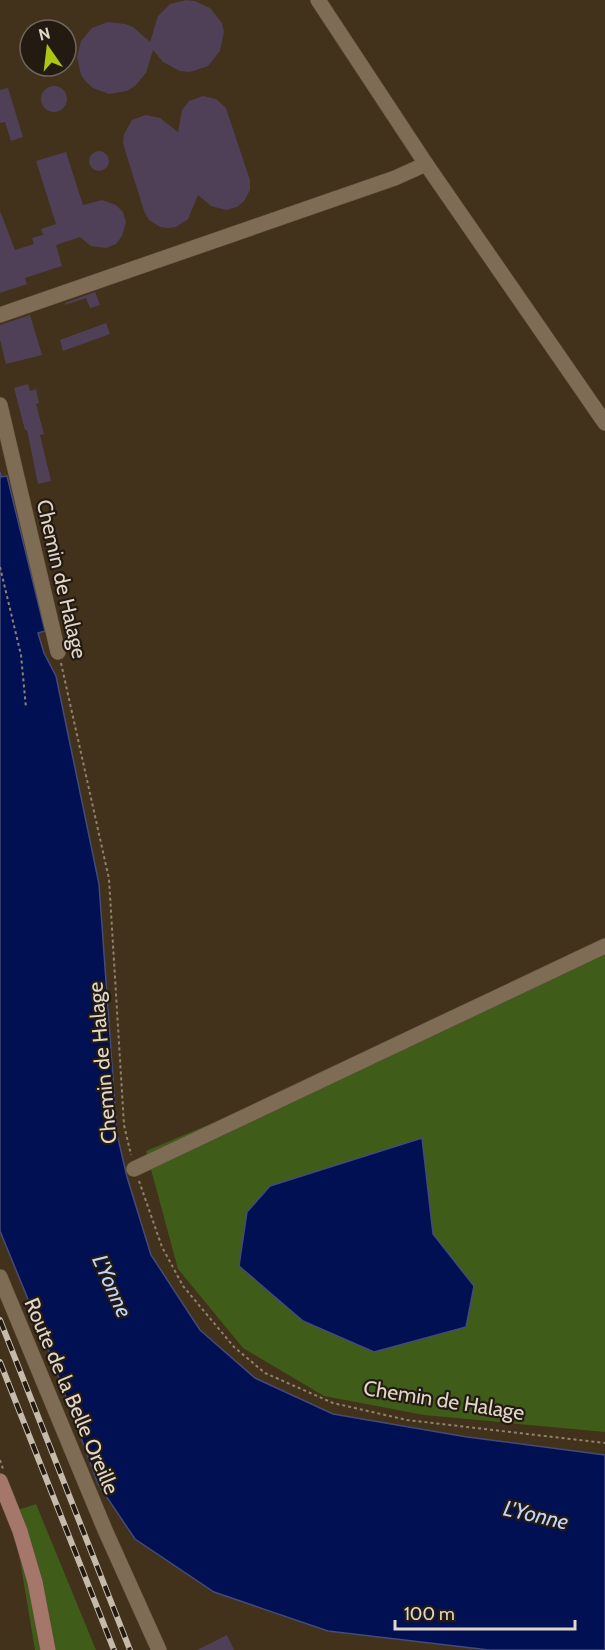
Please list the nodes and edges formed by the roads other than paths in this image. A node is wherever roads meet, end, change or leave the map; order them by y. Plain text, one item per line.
1 (318, 0) edge
2 (426, 164) junction
3 (0, 315) edge
4 (0, 405) edge
5 (605, 423) edge
6 (58, 652) road end
7 (605, 946) edge
8 (134, 1169) road end
9 (0, 1277) edge
10 (0, 1481) edge
11 (48, 1650) edge
12 (159, 1650) edge

1 - 2 street
2 - 3 street
2 - 5 street
4 - 6 street, Chemin de Halage
7 - 8 street
9 - 12 street, Route de la Belle Oreille
10 - 11 main road

